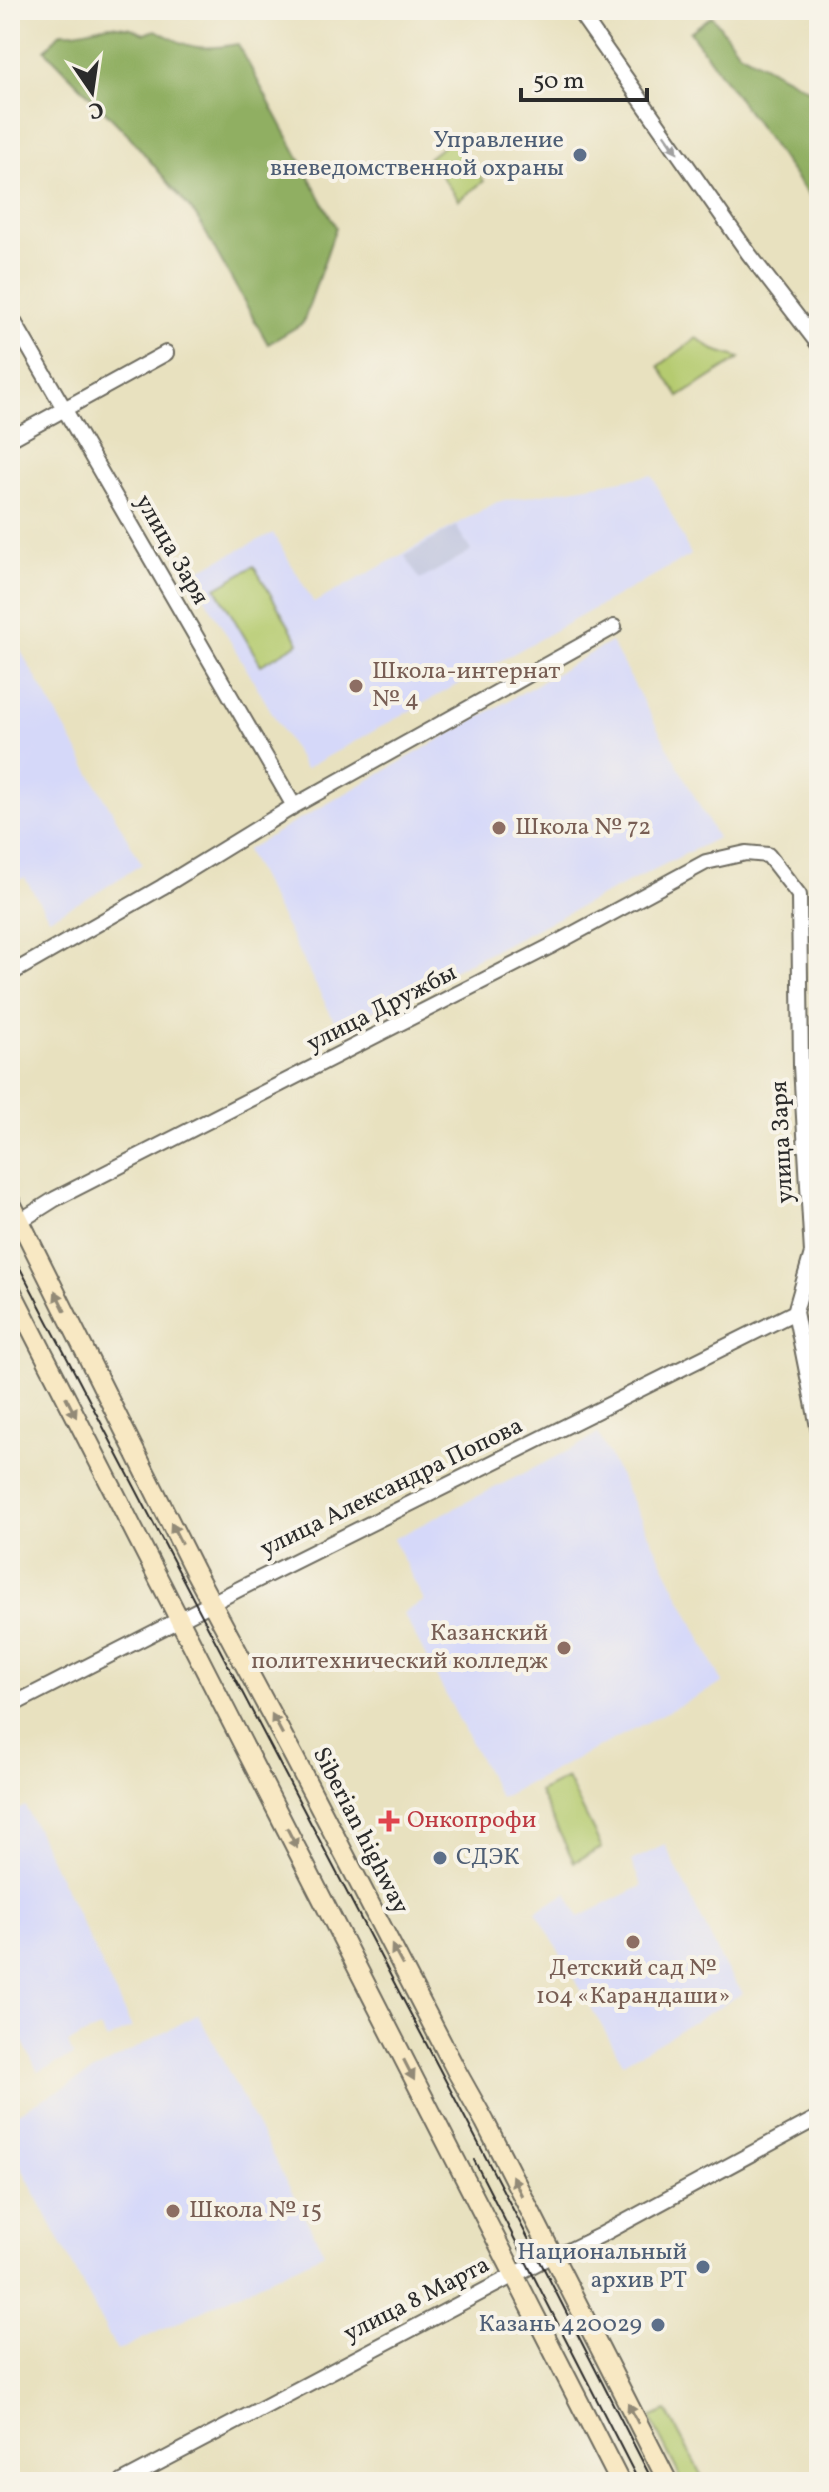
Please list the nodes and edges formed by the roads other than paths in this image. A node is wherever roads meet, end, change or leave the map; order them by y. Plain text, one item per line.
1 (578, 10) edge
2 (10, 315) edge
3 (819, 345) edge
4 (166, 353) dead end
5 (65, 409) junction
6 (10, 439) edge
7 (614, 627) dead end
8 (294, 806) junction
9 (768, 855) joint
10 (10, 974) edge
11 (10, 1201) edge
12 (20, 1221) junction
13 (10, 1288) edge
14 (795, 1312) junction
15 (819, 1432) edge
16 (212, 1603) junction
17 (180, 1619) junction
18 (10, 1706) edge
19 (819, 2117) edge
20 (552, 2255) junction
21 (513, 2276) junction
22 (122, 2482) edge
23 (620, 2482) edge
24 (668, 2482) edge

1 -> 3 street
2 - 5 street, улица Заря
4 - 5 street
5 - 6 street
5 - 8 street, улица Заря
7 - 8 street
8 - 10 street
9 - 12 street, улица Дружбы
9 - 14 street, улица Заря
11 - 12 main road, Siberian highway
16 -> 12 main road, Siberian highway
13 -> 17 main road
14 - 15 street, улица Заря
14 - 16 street, улица Александра Попова
16 - 17 street, улица Александра Попова
20 -> 16 main road, Siberian highway
17 - 18 street, улица Александра Попова
17 -> 21 main road
19 - 20 street, улица 8 Марта
20 - 21 street, улица 8 Марта
24 -> 20 main road, Siberian highway
21 - 22 street, улица 8 Марта
21 - 23 main road

